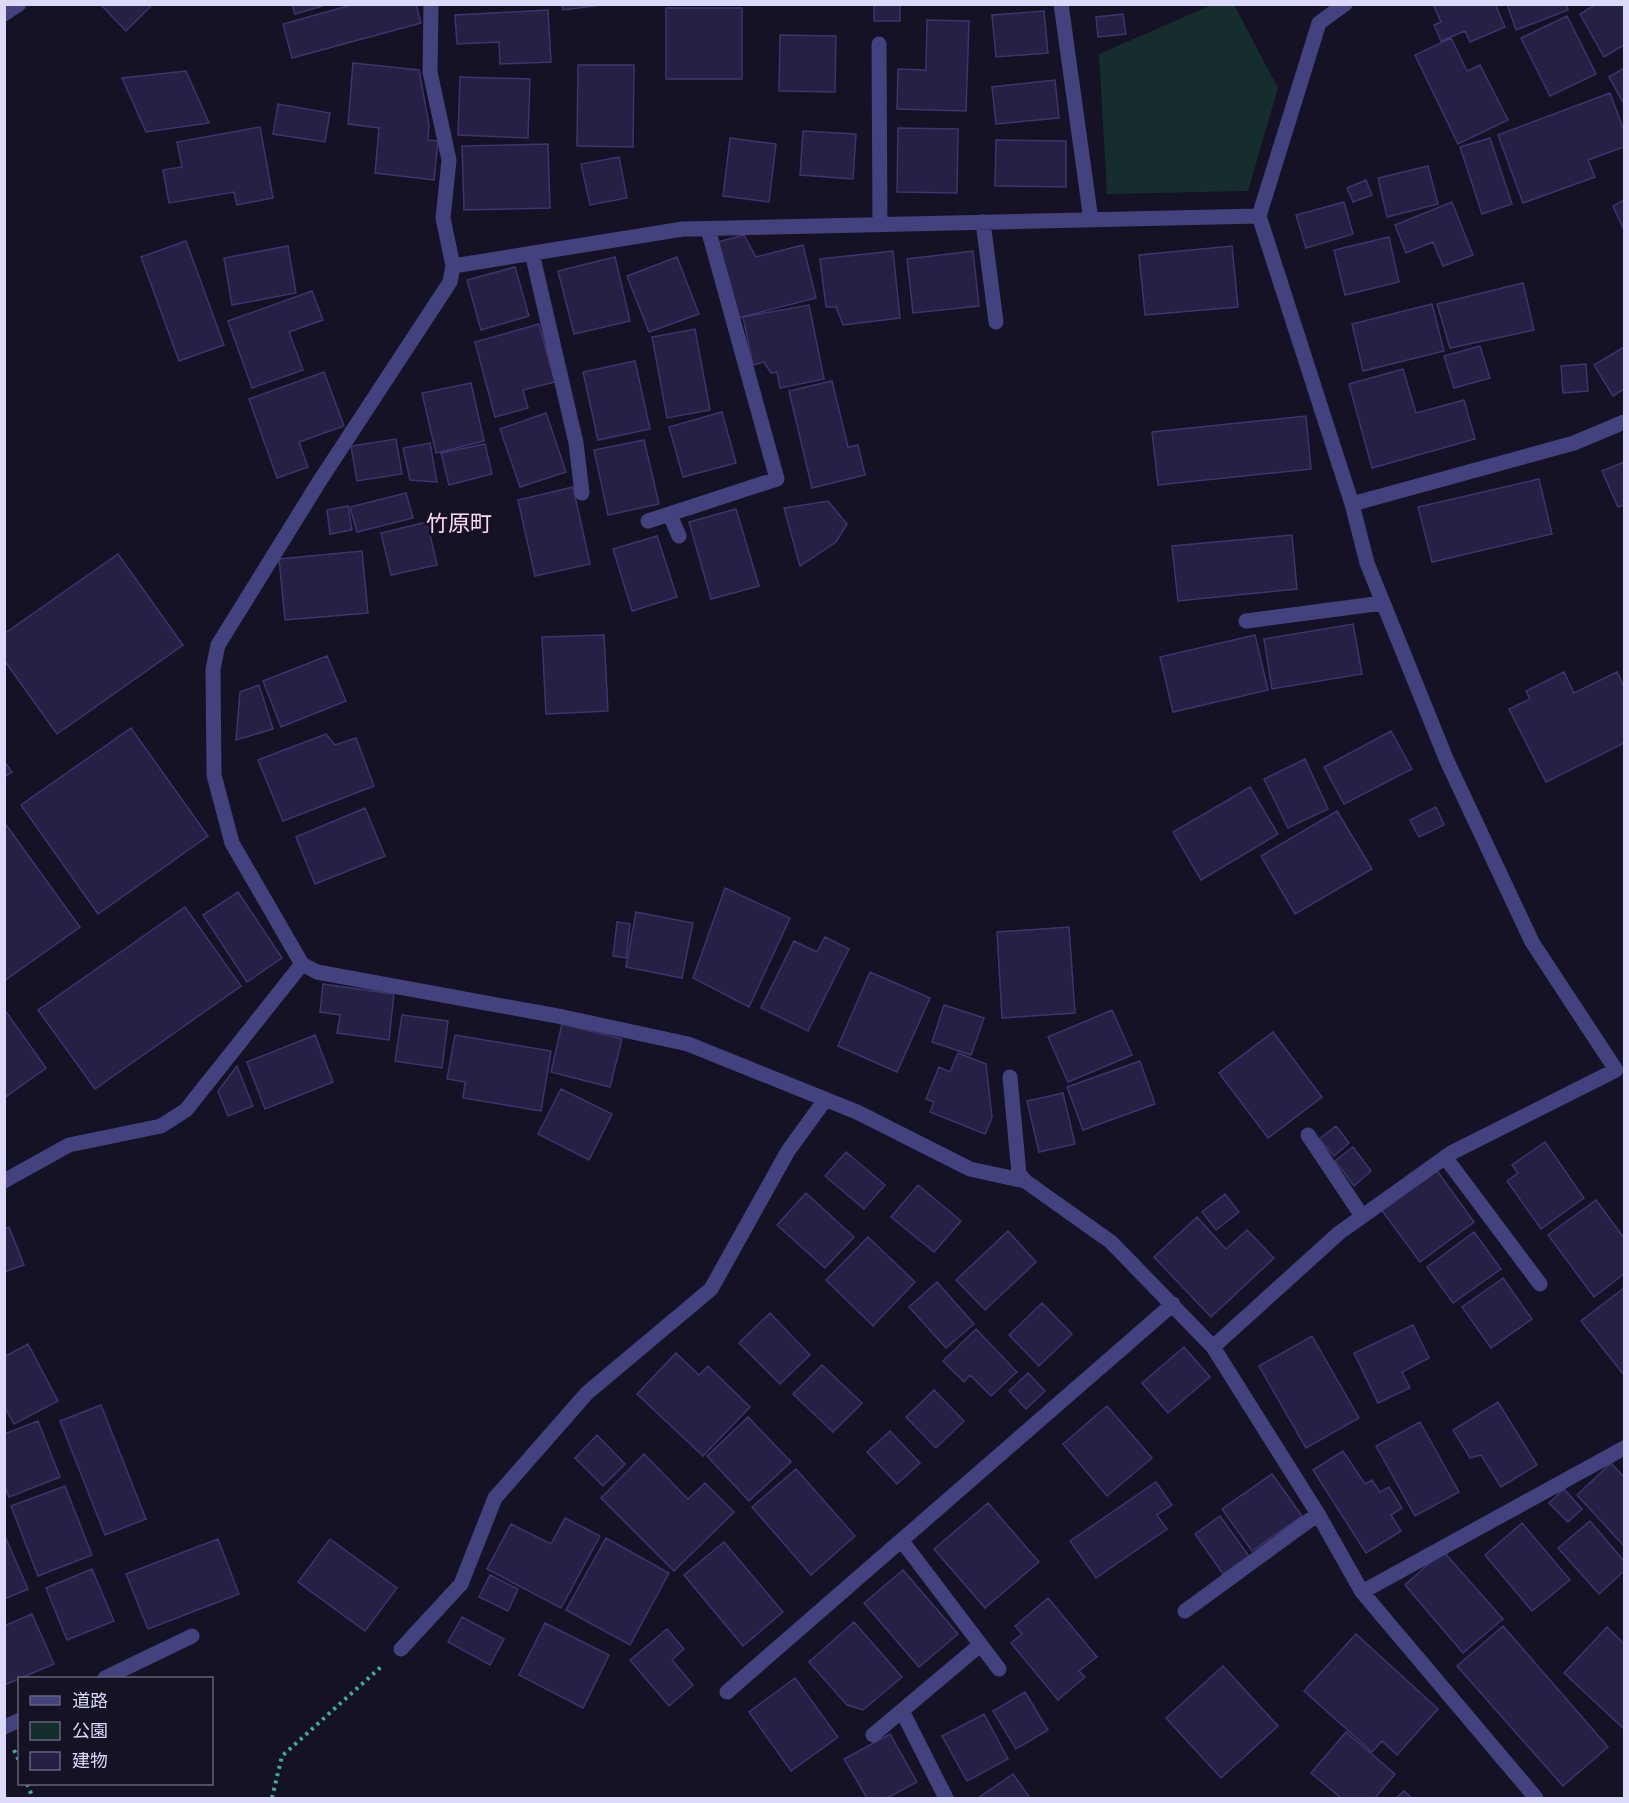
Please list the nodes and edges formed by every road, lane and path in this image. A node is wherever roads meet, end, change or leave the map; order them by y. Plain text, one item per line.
1 (19, 4) edge
2 (431, 4) edge
3 (1061, 4) edge
4 (1345, 4) edge
5 (4, 14) edge
6 (879, 44) dead end
7 (1259, 216) junction
8 (1091, 220) junction
9 (983, 222) junction
10 (880, 225) junction
11 (708, 229) junction
12 (532, 253) junction
13 (453, 266) junction
14 (996, 322) dead end
15 (1624, 422) edge
16 (582, 493) dead end
17 (1352, 504) junction
18 (670, 515) junction
19 (648, 521) dead end
20 (679, 536) dead end
21 (1383, 603) junction
22 (1246, 621) dead end
23 (302, 964) junction
24 (1620, 1072) edge
25 (1010, 1077) dead end
26 (825, 1100) junction
27 (1308, 1135) dead end
28 (1445, 1157) junction
29 (4, 1181) edge
30 (1024, 1181) junction
31 (1362, 1216) junction
32 (1540, 1284) dead end
33 (1173, 1304) junction
34 (1213, 1347) junction
35 (1624, 1448) edge
36 (1318, 1514) junction
37 (902, 1541) junction
38 (1362, 1592) junction
39 (1185, 1611) dead end
40 (192, 1636) dead end
41 (980, 1645) junction
42 (401, 1649) joint
43 (999, 1669) dead end
44 (107, 1677) edge
45 (727, 1692) dead end
46 (902, 1711) junction
47 (18, 1721) edge
48 (4, 1727) edge
49 (873, 1735) dead end
50 (272, 1798) edge
51 (946, 1798) edge
52 (1536, 1798) edge

1 - 5 street
2 - 13 street
3 - 8 street
4 - 7 street
6 - 10 street
7 - 8 street
7 - 17 street
8 - 9 street
9 - 10 street
9 - 14 street
10 - 11 street
11 - 12 street
11 - 18 street
12 - 13 street
12 - 16 street
13 - 23 street
15 - 17 street
17 - 21 street
18 - 19 street
18 - 20 street
21 - 22 street
21 - 24 street
23 - 26 street
23 - 29 street
24 - 28 street
25 - 30 street
26 - 30 street
26 - 42 street
27 - 31 street
28 - 31 street
28 - 32 street
30 - 33 street
31 - 34 street
33 - 34 street
33 - 37 street
34 - 36 street
35 - 38 street
36 - 38 street
36 - 39 street
37 - 41 street
37 - 45 street
38 - 52 street
40 - 44 street
41 - 43 street
41 - 46 street
42 - 50 path
46 - 49 street
46 - 51 street
47 - 48 street

